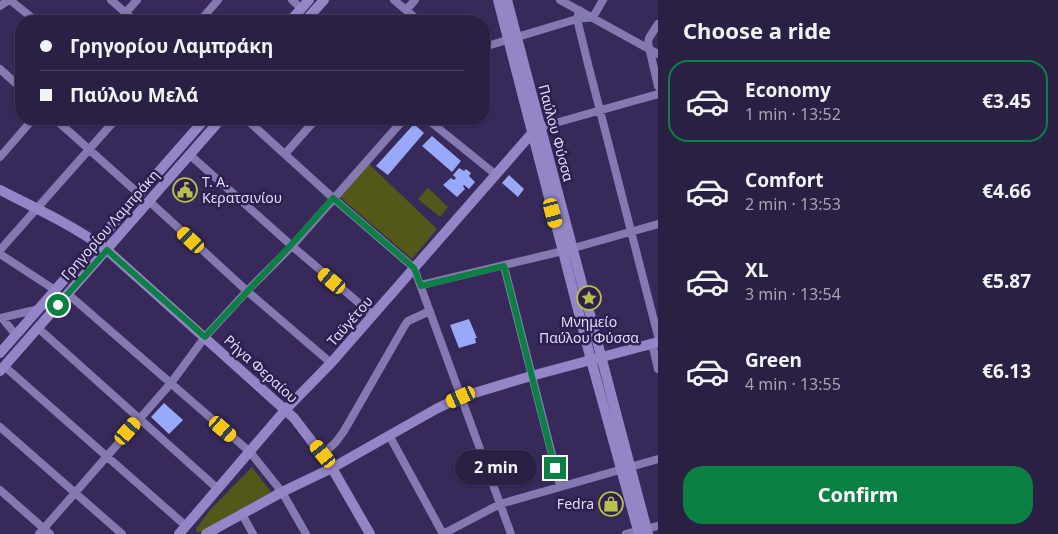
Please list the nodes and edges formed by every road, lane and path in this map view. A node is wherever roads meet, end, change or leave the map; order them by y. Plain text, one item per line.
1 (9, 0) edge
2 (111, 0) edge
3 (137, 0) edge
4 (218, 0) edge
5 (292, 0) edge
6 (309, 0) edge
7 (324, 0) edge
8 (394, 0) edge
9 (415, 0) edge
10 (498, 0) edge
11 (506, 0) edge
12 (560, 0) edge
13 (603, 0) edge
14 (0, 6) edge
15 (302, 9) junction
16 (406, 10) junction
17 (579, 10) junction
18 (126, 13) junction
19 (28, 15) edge
20 (128, 15) edge
21 (205, 15) edge
22 (296, 15) edge
23 (314, 15) edge
24 (412, 15) edge
25 (593, 17) junction
26 (577, 19) junction
27 (658, 24) edge
28 (512, 38) junction
29 (490, 45) edge
30 (649, 49) junction
31 (658, 54) edge
32 (0, 69) edge
33 (15, 83) edge
34 (658, 86) edge
35 (658, 94) edge
36 (599, 110) junction
37 (28, 125) edge
38 (62, 125) edge
39 (111, 125) edge
40 (200, 125) edge
41 (216, 125) edge
42 (253, 125) edge
43 (311, 125) edge
44 (399, 125) edge
45 (434, 125) edge
46 (537, 130) junction
47 (89, 150) junction
48 (285, 154) junction
49 (190, 155) junction
50 (0, 157) edge
51 (495, 174) junction
52 (0, 190) edge
53 (139, 194) junction
54 (333, 198) junction
55 (149, 201) junction
56 (36, 208) junction
57 (658, 224) edge
58 (631, 231) junction
59 (97, 242) junction
60 (292, 246) junction
61 (107, 250) junction
62 (568, 250) junction
63 (0, 252) edge
64 (504, 266) junction
65 (414, 268) junction
66 (421, 286) junction
67 (55, 290) junction
68 (247, 291) junction
69 (68, 294) junction
70 (39, 308) junction
71 (430, 311) junction
72 (373, 315) junction
73 (1, 318) edge
74 (38, 328) junction
75 (16, 335) junction
76 (205, 337) junction
77 (656, 340) edge
78 (0, 353) edge
79 (596, 358) junction
80 (331, 363) junction
81 (2, 368) edge
82 (658, 369) edge
83 (531, 376) junction
84 (171, 383) junction
85 (461, 397) junction
86 (286, 409) junction
87 (140, 418) junction
88 (0, 427) edge
89 (389, 435) junction
90 (250, 452) junction
91 (323, 454) junction
92 (106, 456) junction
93 (658, 459) edge
94 (332, 468) junction
95 (626, 468) junction
96 (560, 486) junction
97 (218, 489) junction
98 (0, 490) edge
99 (282, 492) junction
100 (75, 493) junction
101 (500, 504) junction
102 (242, 514) junction
103 (186, 526) junction
104 (658, 526) edge
105 (44, 532) edge
106 (643, 532) edge
107 (122, 534) edge
108 (179, 534) edge
109 (206, 534) edge
110 (253, 534) edge
111 (306, 534) edge
112 (370, 534) edge
113 (443, 534) edge
114 (511, 534) edge
115 (626, 534) edge

1 - 14 street
1 - 19 street
2 - 18 street
3 - 18 street
4 - 21 street
5 - 15 street
6 - 15 street
7 - 23 street
8 - 16 street
9 - 16 street
10 - 28 street, Παύλου Φύσσα
11 - 28 street, Παύλου Φύσσα
12 - 17 street
13 - 25 street
15 - 22 street
16 - 24 street
17 - 25 street
17 - 26 street
18 - 20 street
25 - 26 street
25 - 30 street
26 - 28 street
26 - 36 street
27 - 30 street
28 - 29 street
28 - 46 street, Παύλου Φύσσα
30 - 31 street
30 - 34 street
32 - 33 street
35 - 36 street
36 - 46 street
36 - 58 street
37 - 50 street
38 - 47 street
39 - 47 street
40 - 53 street, Γρηγορίου Λαμπράκη
41 - 49 street, Γρηγορίου Λαμπράκη
42 - 48 street
43 - 48 street
44 - 54 street
45 - 51 street
46 - 51 street, Ταϋγέτου
46 - 62 street, Παύλου Φύσσα
47 - 53 street
47 - 56 street
48 - 54 street
49 - 55 street, Γρηγορίου Λαμπράκη
49 - 60 street
51 - 65 street, Ταϋγέτου
52 - 56 street, Ρήγα Φεραίου
53 - 59 street, Γρηγορίου Λαμπράκη
54 - 60 street
54 - 65 street
55 - 61 street, Γρηγορίου Λαμπράκη
55 - 68 street
56 - 59 street, Ρήγα Φεραίου
56 - 63 street
57 - 58 street
58 - 62 street
58 - 77 street
59 - 61 street, Ρήγα Φεραίου
59 - 67 street, Γρηγορίου Λαμπράκη
60 - 68 street
60 - 72 street
61 - 69 street, Γρηγορίου Λαμπράκη
61 - 76 street, Ρήγα Φεραίου
62 - 64 street
62 - 79 street, Παύλου Φύσσα
63 - 67 street
64 - 66 street
64 - 83 street
65 - 66 street
65 - 72 street, Ταϋγέτου
66 - 71 street
67 - 70 street, Γρηγορίου Λαμπράκη
68 - 76 street
68 - 80 street
69 - 74 street, Γρηγορίου Λαμπράκη
69 - 84 street
70 - 73 street
70 - 75 street, Γρηγορίου Λαμπράκη
71 - 85 street
71 - 91 street
72 - 80 street, Ταϋγέτου
73 - 75 street
74 - 81 street, Γρηγορίου Λαμπράκη
74 - 87 street
75 - 78 street, Γρηγορίου Λαμπράκη
76 - 84 street
76 - 86 street, Ρήγα Φεραίου
77 - 79 street
77 - 82 street
79 - 83 street
79 - 95 street, Παύλου Φύσσα
80 - 86 street, Ταϋγέτου
81 - 92 street
83 - 85 street
83 - 96 street
84 - 87 street
84 - 90 street
85 - 89 street
85 - 101 street
86 - 90 street, Ταϋγέτου
86 - 91 street, Ρήγα Φεραίου
87 - 92 street
87 - 97 street
88 - 100 street
89 - 94 street
89 - 113 street
90 - 97 street, Ταϋγέτου
90 - 99 street
91 - 94 street, Ρήγα Φεραίου
92 - 100 street
92 - 103 street
93 - 95 street
94 - 99 street
94 - 112 street, Ρήγα Φεραίου
95 - 96 street
95 - 106 street, Παύλου Φύσσα
96 - 101 street
97 - 103 street, Ταϋγέτου
98 - 105 street
99 - 102 street
99 - 111 street
100 - 105 street
100 - 107 street
101 - 113 street
101 - 114 street
102 - 109 street
102 - 110 street
103 - 108 street, Ταϋγέτου
104 - 106 street
106 - 115 street

